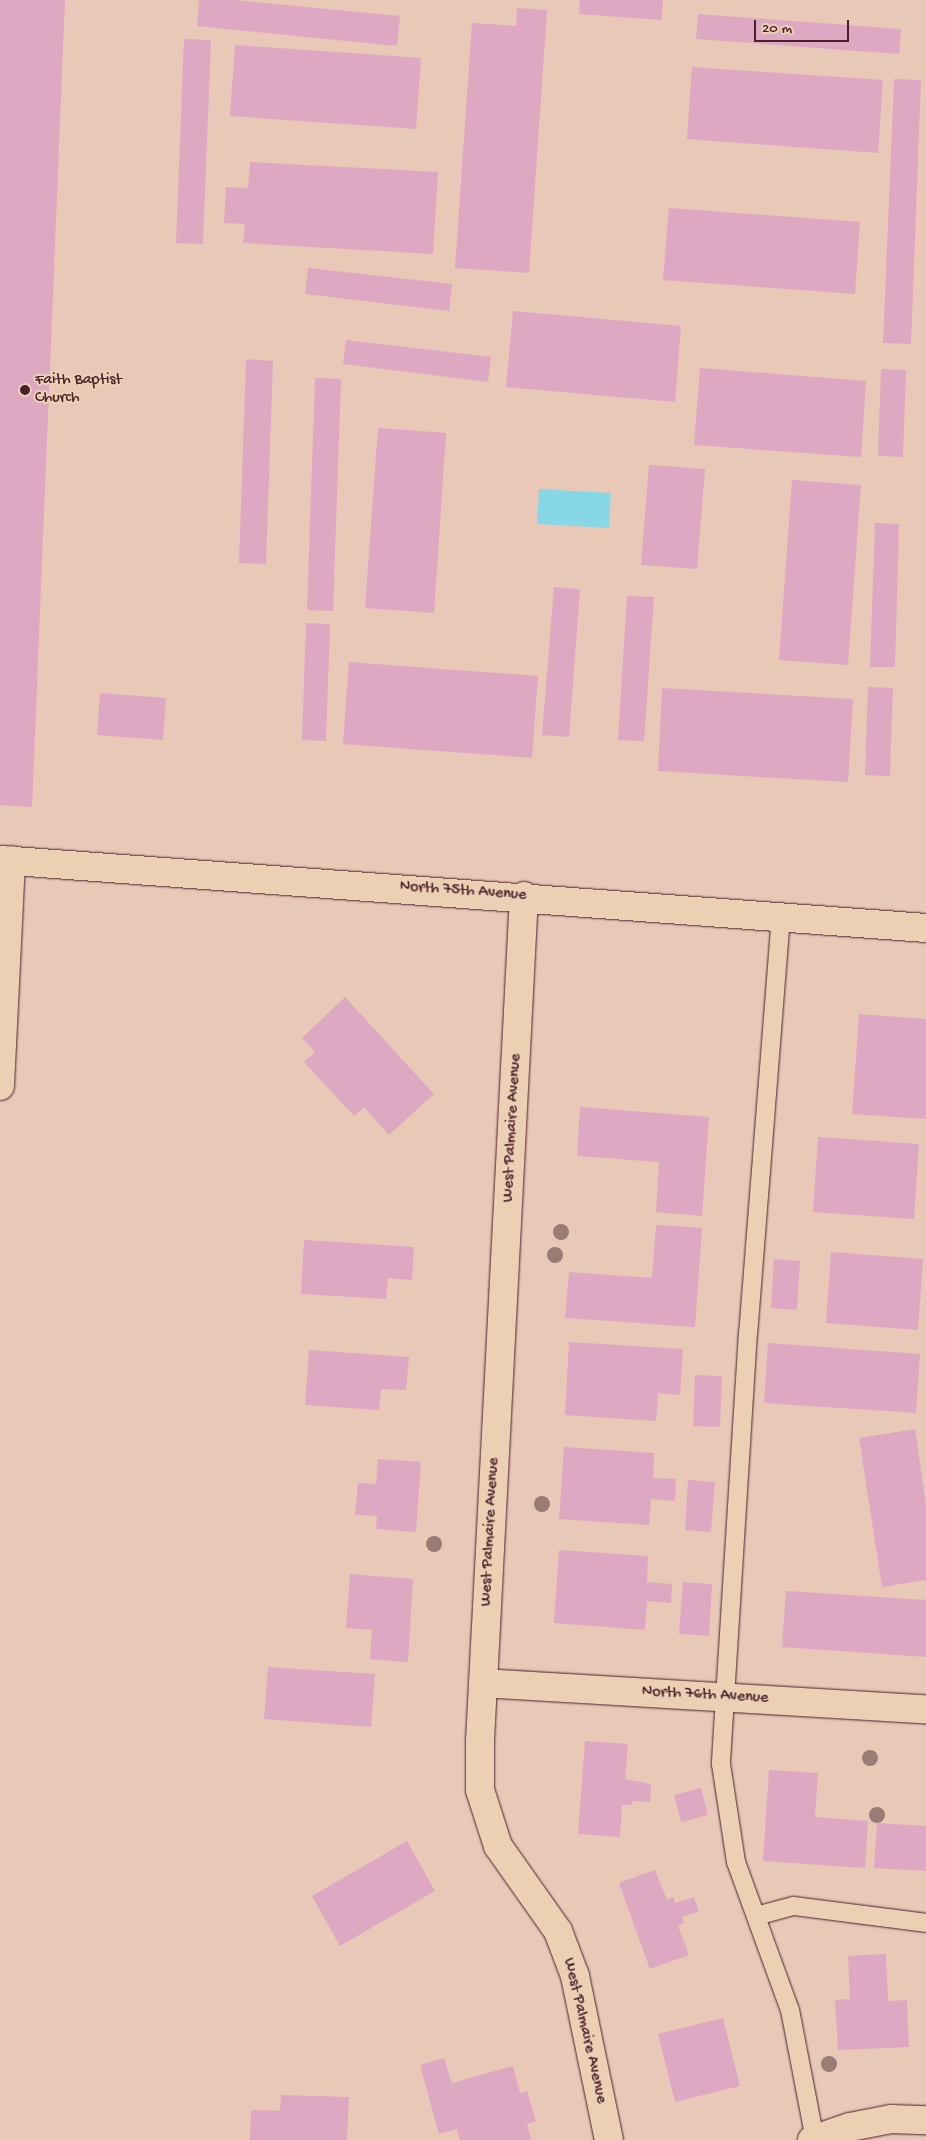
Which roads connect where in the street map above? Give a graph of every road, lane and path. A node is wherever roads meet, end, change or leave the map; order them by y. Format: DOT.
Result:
graph roads {
  1 [pos="6,860"];
  2 [pos="524,896"];
  3 [pos="781,916"];
  4 [pos="926,928"];
  5 [pos="0,1086"];
  6 [pos="483,1682"];
  7 [pos="724,1697"];
  8 [pos="926,1709"];
  9 [pos="756,1916"];
  10 [pos="926,1924"];
  11 [pos="926,2120"];
  12 [pos="609,2140"];
  13 [pos="814,2140"];
  1 -- 2 [label="street, North 75th Avenue"];
  1 -- 5 [label="street"];
  2 -- 3 [label="street, North 75th Avenue"];
  2 -- 6 [label="street, West Palmaire Avenue"];
  3 -- 4 [label="street, North 75th Avenue"];
  3 -- 7 [label="lane"];
  6 -- 7 [label="street, North 76th Avenue"];
  6 -- 12 [label="street, West Palmaire Avenue"];
  7 -- 8 [label="street, North 76th Avenue"];
  7 -- 9 [label="lane"];
  9 -- 10 [label="lane"];
  9 -- 13 [label="lane"];
  11 -- 13 [label="street"];
}
